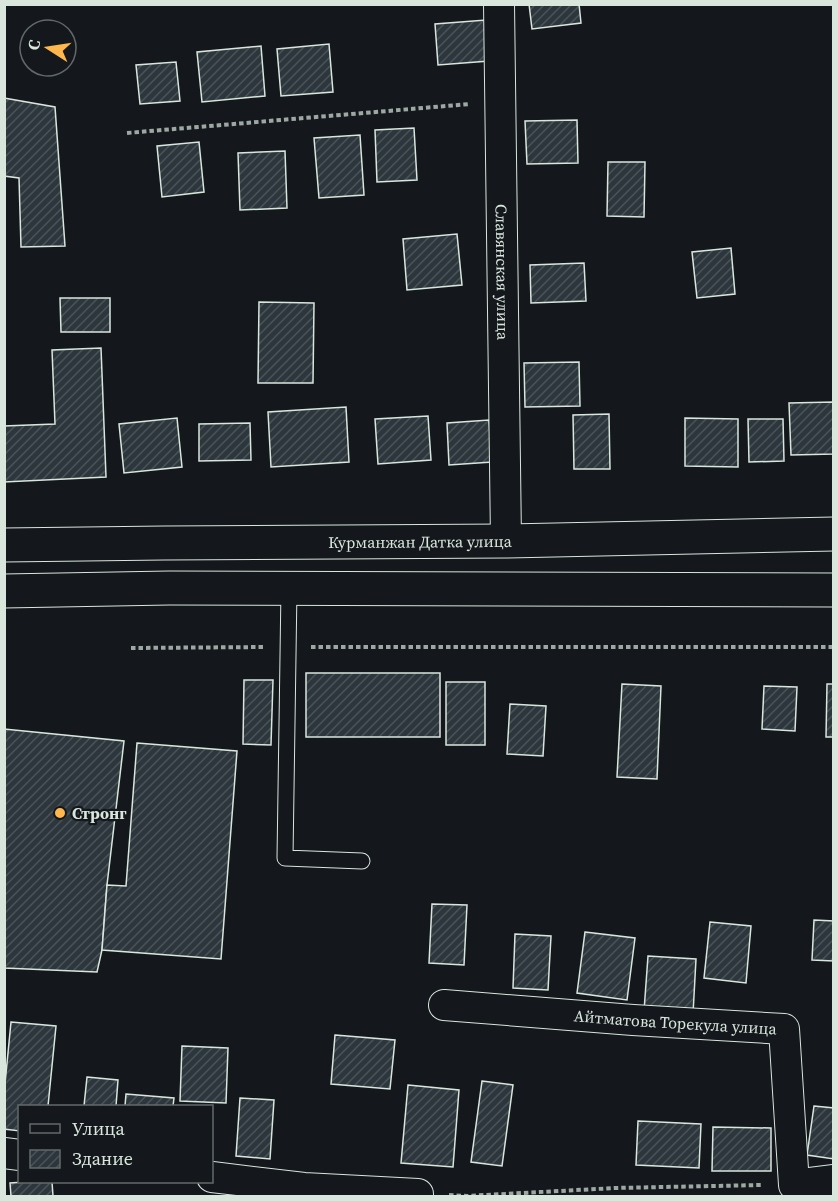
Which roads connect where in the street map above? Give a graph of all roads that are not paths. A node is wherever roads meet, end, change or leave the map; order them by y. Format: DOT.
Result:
graph roads {
  1 [pos="499,4"];
  2 [pos="834,534"];
  3 [pos="506,541"];
  4 [pos="4,545"];
  5 [pos="289,588"];
  6 [pos="834,590"];
  7 [pos="4,591"];
  8 [pos="362,861"];
  9 [pos="444,1005"];
  10 [pos="213,1177"];
  11 [pos="834,1180"];
  12 [pos="418,1194"];
  1 -- 3 [label="street, Славянская улица"];
  2 -- 3 [label="main road, Курманжан Датка улица"];
  3 -- 4 [label="main road, Курманжан Датка улица"];
  5 -- 6 [label="main road"];
  5 -- 7 [label="main road"];
  5 -- 8 [label="lane"];
  9 -- 11 [label="street, Айтматова Торекула улица"];
  10 -- 12 [label="street"];
}
